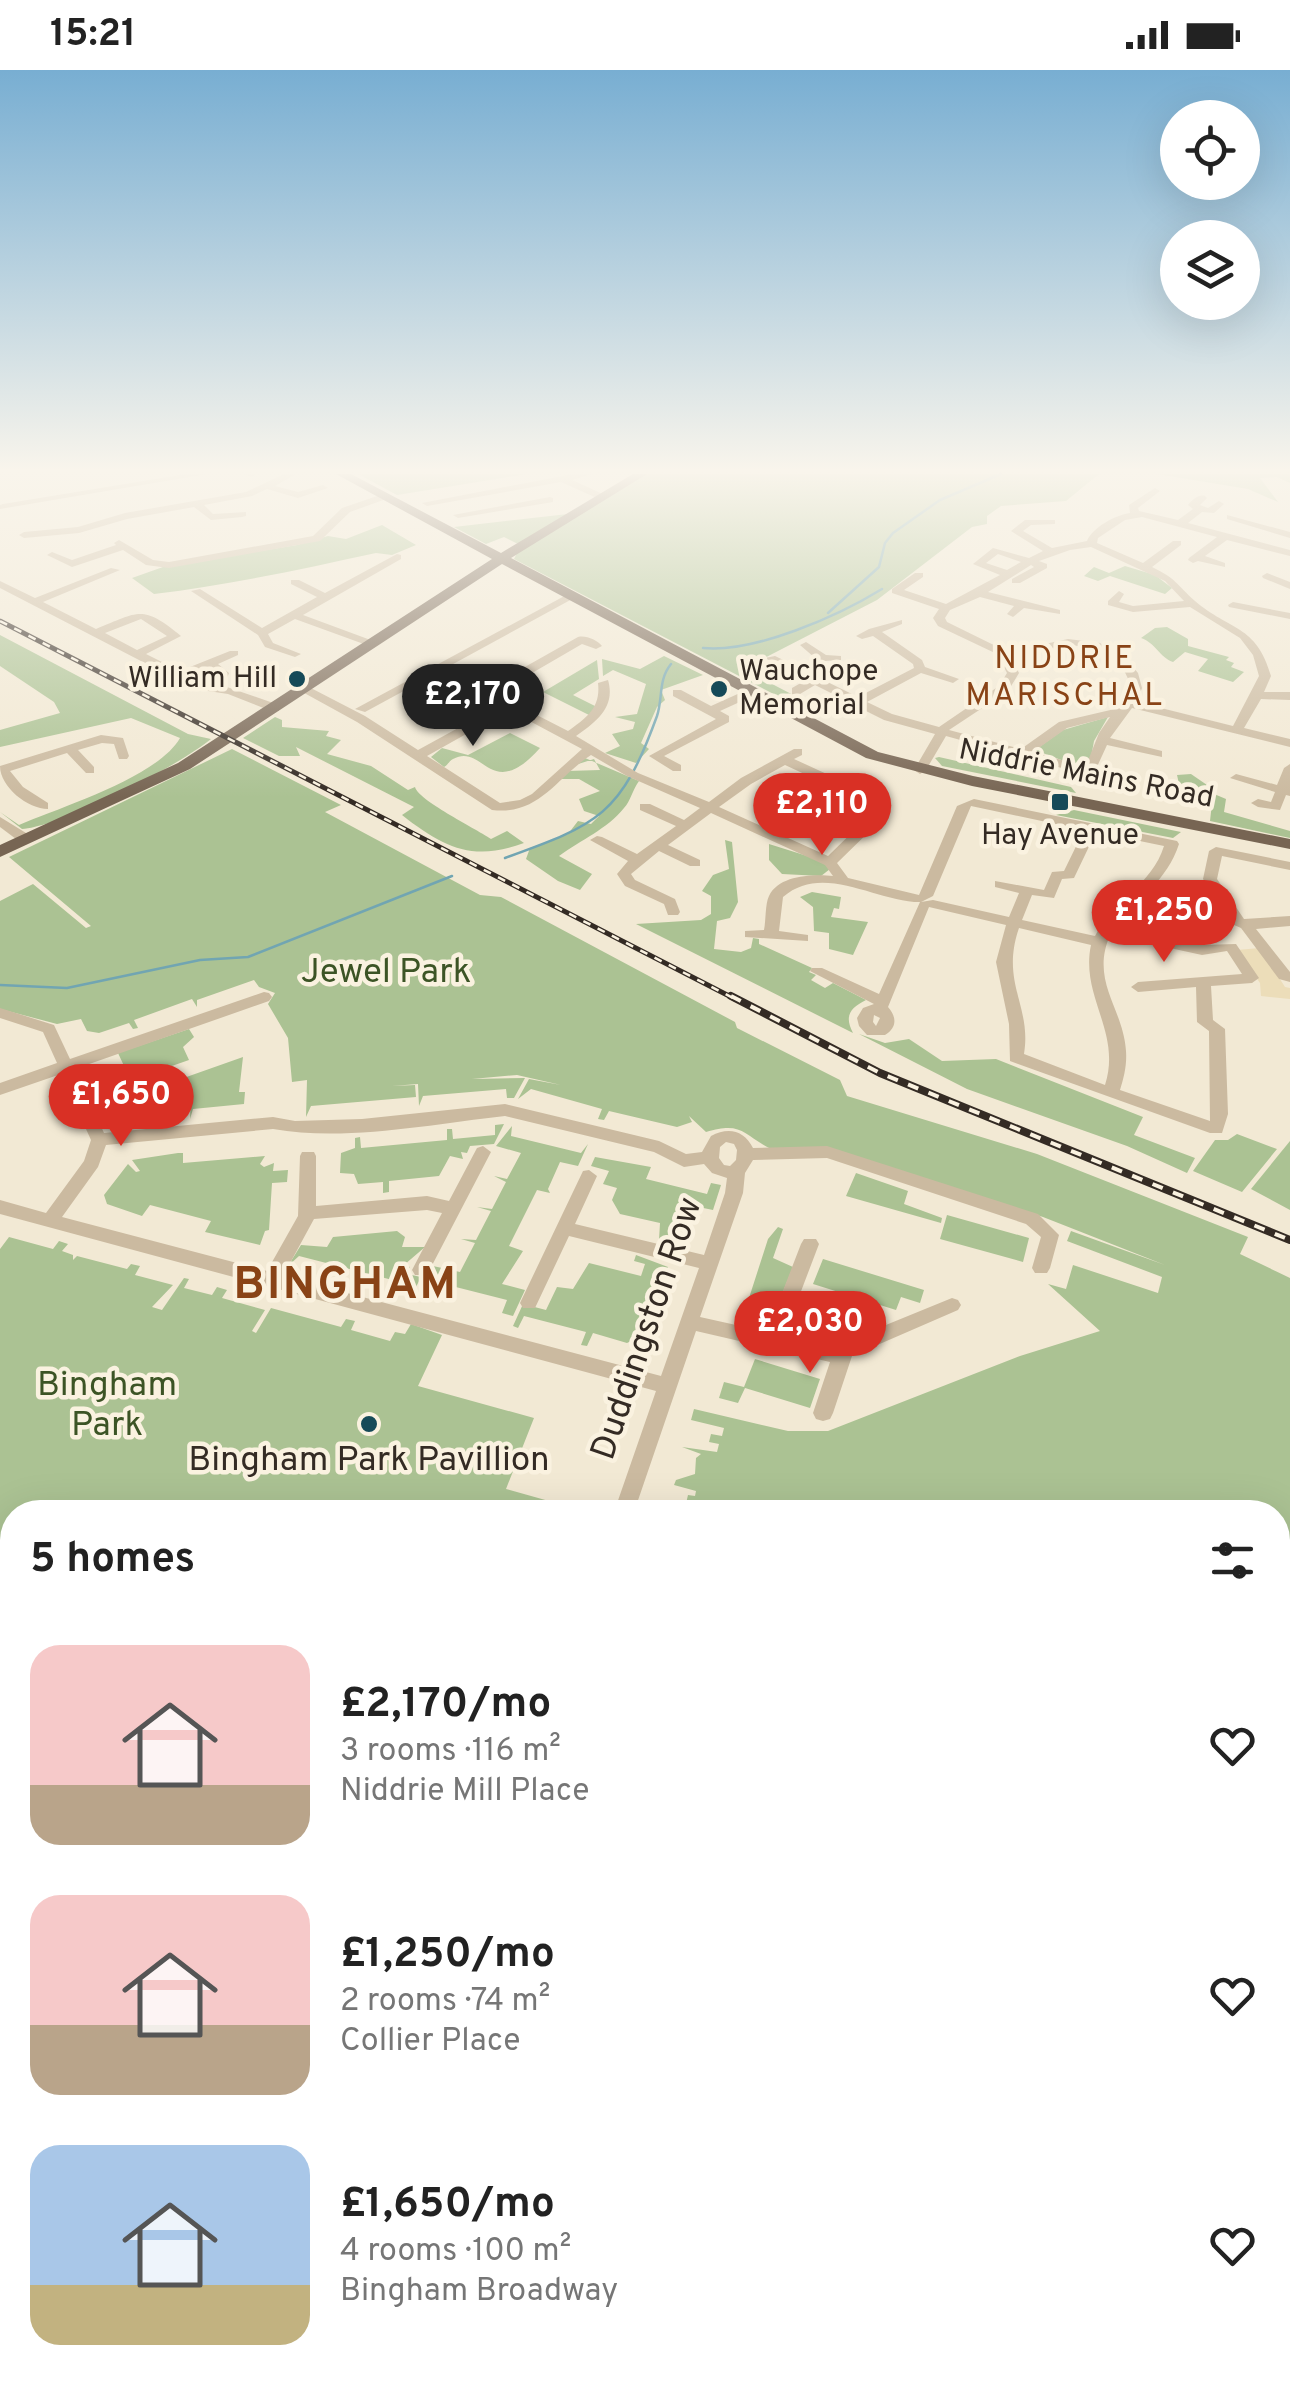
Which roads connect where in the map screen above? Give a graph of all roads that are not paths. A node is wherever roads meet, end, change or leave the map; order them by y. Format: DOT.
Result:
graph roads {
  1 [pos="7,582"];
  2 [pos="84,582"];
  3 [pos="295,582"];
  4 [pos="349,582"];
  5 [pos="465,582"];
  6 [pos="544,582"];
  7 [pos="909,582"];
  8 [pos="999,582"];
  9 [pos="1172,582"];
  10 [pos="196,591"];
  11 [pos="982,594"];
  12 [pos="1119,594"];
  13 [pos="323,596"];
  14 [pos="570,596"];
  15 [pos="36,601"];
  16 [pos="946,608"];
  17 [pos="1197,608"];
  18 [pos="1056,612"];
  19 [pos="296,616"];
  20 [pos="1290,616"];
  21 [pos="898,622"];
  22 [pos="262,633"];
  23 [pos="96,634"];
  24 [pos="372,644"];
  25 [pos="806,645"];
  26 [pos="596,646"];
  27 [pos="234,653"];
  28 [pos="295,654"];
  29 [pos="136,656"];
  30 [pos="1007,656"];
  31 [pos="771,658"];
  32 [pos="823,658"];
  33 [pos="837,658"];
  34 [pos="210,663"];
  35 [pos="435,668"];
  36 [pos="920,669"];
  37 [pos="798,672"];
  38 [pos="178,676"];
  39 [pos="953,679"];
  40 [pos="814,680"];
  41 [pos="604,683"];
  42 [pos="217,689"];
  43 [pos="304,689"];
  44 [pos="796,691"];
  45 [pos="676,692"];
  46 [pos="752,692"];
  47 [pos="487,694"];
  48 [pos="1257,694"];
  49 [pos="1290,696"];
  50 [pos="854,704"];
  51 [pos="509,705"];
  52 [pos="1126,707"];
  53 [pos="274,708"];
  54 [pos="361,709"];
  55 [pos="712,711"];
  56 [pos="1237,730"];
  57 [pos="941,732"];
  58 [pos="568,736"];
  59 [pos="1103,740"];
  60 [pos="1290,742"];
  61 [pos="79,748"];
  62 [pos="590,750"];
  63 [pos="126,751"];
  64 [pos="1025,752"];
  65 [pos="1158,754"];
  66 [pos="417,756"];
  67 [pos="677,768"];
  68 [pos="1290,768"];
  69 [pos="1,770"];
  70 [pos="90,770"];
  71 [pos="920,770"];
  72 [pos="1236,778"];
  73 [pos="1286,791"];
  74 [pos="861,794"];
  75 [pos="969,797"];
  76 [pos="43,801"];
  77 [pos="1258,803"];
  78 [pos="645,806"];
  79 [pos="709,807"];
  80 [pos="876,818"];
  81 [pos="0,821"];
  82 [pos="684,825"];
  83 [pos="1092,827"];
  84 [pos="598,840"];
  85 [pos="12,841"];
  86 [pos="1290,844"];
  87 [pos="658,845"];
  88 [pos="638,860"];
  89 [pos="830,862"];
  90 [pos="695,864"];
  91 [pos="1290,866"];
  92 [pos="843,881"];
  93 [pos="1000,884"];
  94 [pos="1028,890"];
  95 [pos="925,901"];
  96 [pos="671,903"];
  97 [pos="1290,921"];
  98 [pos="1016,922"];
  99 [pos="1246,925"];
  100 [pos="750,934"];
  101 [pos="771,935"];
  102 [pos="1103,936"];
  103 [pos="803,938"];
  104 [pos="817,971"];
  105 [pos="1290,977"];
  106 [pos="1204,982"];
  107 [pos="1138,987"];
  108 [pos="264,997"];
  109 [pos="0,1013"];
  110 [pos="68,1066"];
  111 [pos="0,1089"];
  112 [pos="1111,1093"];
  113 [pos="99,1140"];
  114 [pos="483,1152"];
  115 [pos="308,1156"];
  116 [pos="708,1158"];
  117 [pos="743,1161"];
  118 [pos="589,1176"];
  119 [pos="0,1207"];
  120 [pos="453,1208"];
  121 [pos="307,1213"];
  122 [pos="51,1219"];
  123 [pos="565,1228"];
  124 [pos="810,1244"];
  125 [pos="709,1263"];
  126 [pos="1041,1268"];
  127 [pos="420,1270"];
  128 [pos="272,1278"];
  129 [pos="529,1303"];
  130 [pos="952,1305"];
  131 [pos="689,1322"];
  132 [pos="772,1342"];
  133 [pos="843,1353"];
  134 [pos="667,1386"];
  135 [pos="823,1414"];
  136 [pos="628,1500"];
  1 -- 15 [label="street"];
  2 -- 15 [label="street"];
  3 -- 13 [label="street"];
  4 -- 13 [label="street"];
  5 -- 24 [label="main road"];
  6 -- 14 [label="main road, Niddrie Mains Road"];
  7 -- 16 [label="street"];
  8 -- 11 [label="street"];
  9 -- 17 [label="street"];
  10 -- 22 [label="street"];
  11 -- 16 [label="street"];
  11 -- 18 [label="street"];
  12 -- 17 [label="street"];
  13 -- 19 [label="street"];
  14 -- 35 [label="street"];
  14 -- 46 [label="main road, Niddrie Mains Road"];
  15 -- 23 [label="street"];
  16 -- 30 [label="street"];
  17 -- 20 [label="street"];
  17 -- 48 [label="street"];
  19 -- 22 [label="street"];
  19 -- 24 [label="street"];
  21 -- 36 [label="street"];
  22 -- 28 [label="street"];
  23 -- 29 [label="street"];
  23 -- 29 [label="street"];
  24 -- 43 [label="main road"];
  25 -- 32 [label="street"];
  26 -- 47 [label="street"];
  27 -- 34 [label="street"];
  29 -- 38 [label="street"];
  30 -- 52 [label="street"];
  30 -- 57 [label="street"];
  31 -- 37 [label="street"];
  32 -- 33 [label="street"];
  32 -- 37 [label="street"];
  34 -- 38 [label="street"];
  34 -- 42 [label="street"];
  35 -- 47 [label="street"];
  35 -- 54 [label="street"];
  36 -- 39 [label="street"];
  36 -- 50 [label="street"];
  37 -- 40 [label="street"];
  38 -- 42 [label="street"];
  40 -- 44 [label="street"];
  40 -- 50 [label="street"];
  41 -- 58 [label="street"];
  42 -- 53 [label="street"];
  43 -- 53 [label="main road"];
  43 -- 66 [label="street"];
  45 -- 55 [label="street"];
  46 -- 55 [label="street"];
  46 -- 71 [label="main road, Niddrie Mains Road"];
  47 -- 51 [label="street"];
  48 -- 49 [label="street"];
  48 -- 56 [label="street"];
  50 -- 57 [label="street"];
  51 -- 58 [label="street"];
  51 -- 66 [label="street"];
  52 -- 56 [label="street"];
  52 -- 59 [label="street"];
  52 -- 64 [label="street"];
  53 -- 85 [label="main road"];
  55 -- 67 [label="street"];
  56 -- 60 [label="street"];
  57 -- 64 [label="street"];
  57 -- 71 [label="street"];
  58 -- 62 [label="street"];
  59 -- 64 [label="street"];
  59 -- 65 [label="street"];
  61 -- 63 [label="street"];
  61 -- 69 [label="street"];
  61 -- 70 [label="street"];
  62 -- 66 [label="street"];
  62 -- 79 [label="street"];
  68 -- 73 [label="street"];
  69 -- 76 [label="street"];
  71 -- 75 [label="main road, Niddrie Mains Road"];
  72 -- 73 [label="street"];
  73 -- 77 [label="street"];
  74 -- 79 [label="street"];
  75 -- 83 [label="street"];
  75 -- 86 [label="main road, Niddrie Mains Road"];
  75 -- 95 [label="street"];
  78 -- 82 [label="street"];
  79 -- 82 [label="street"];
  79 -- 89 [label="street"];
  80 -- 89 [label="street"];
  81 -- 85 [label="street"];
  82 -- 87 [label="street"];
  83 -- 94 [label="street"];
  83 -- 102 [label="street"];
  84 -- 88 [label="street"];
  87 -- 88 [label="street"];
  87 -- 90 [label="street"];
  88 -- 96 [label="street"];
  89 -- 92 [label="street"];
  91 -- 99 [label="street, Niddrie Mains Road"];
  92 -- 95 [label="street"];
  92 -- 101 [label="street"];
  93 -- 94 [label="street"];
  94 -- 98 [label="street"];
  95 -- 98 [label="street"];
  95 -- 104 [label="street"];
  97 -- 99 [label="street"];
  98 -- 102 [label="street"];
  98 -- 112 [label="street"];
  99 -- 105 [label="street"];
  100 -- 101 [label="street"];
  101 -- 103 [label="street"];
  102 -- 106 [label="street"];
  102 -- 112 [label="street"];
  106 -- 107 [label="street"];
  106 -- 112 [label="street"];
  108 -- 110 [label="street"];
  109 -- 110 [label="street"];
  110 -- 111 [label="street"];
  110 -- 113 [label="street"];
  113 -- 116 [label="street"];
  113 -- 122 [label="street"];
  114 -- 120 [label="street"];
  115 -- 121 [label="street"];
  116 -- 117 [label="street"];
  116 -- 117 [label="street"];
  117 -- 125 [label="street, Duddingston Row"];
  117 -- 126 [label="street"];
  118 -- 123 [label="street"];
  119 -- 122 [label="street"];
  120 -- 121 [label="street"];
  120 -- 127 [label="street"];
  121 -- 128 [label="street"];
  122 -- 128 [label="street"];
  123 -- 125 [label="street"];
  123 -- 129 [label="street"];
  124 -- 132 [label="street"];
  125 -- 131 [label="street, Duddingston Row"];
  128 -- 134 [label="street"];
  130 -- 133 [label="street"];
  131 -- 132 [label="street"];
  131 -- 134 [label="street, Duddingston Row"];
  132 -- 133 [label="street"];
  133 -- 135 [label="street"];
  134 -- 136 [label="street, Duddingston Row"];
}
